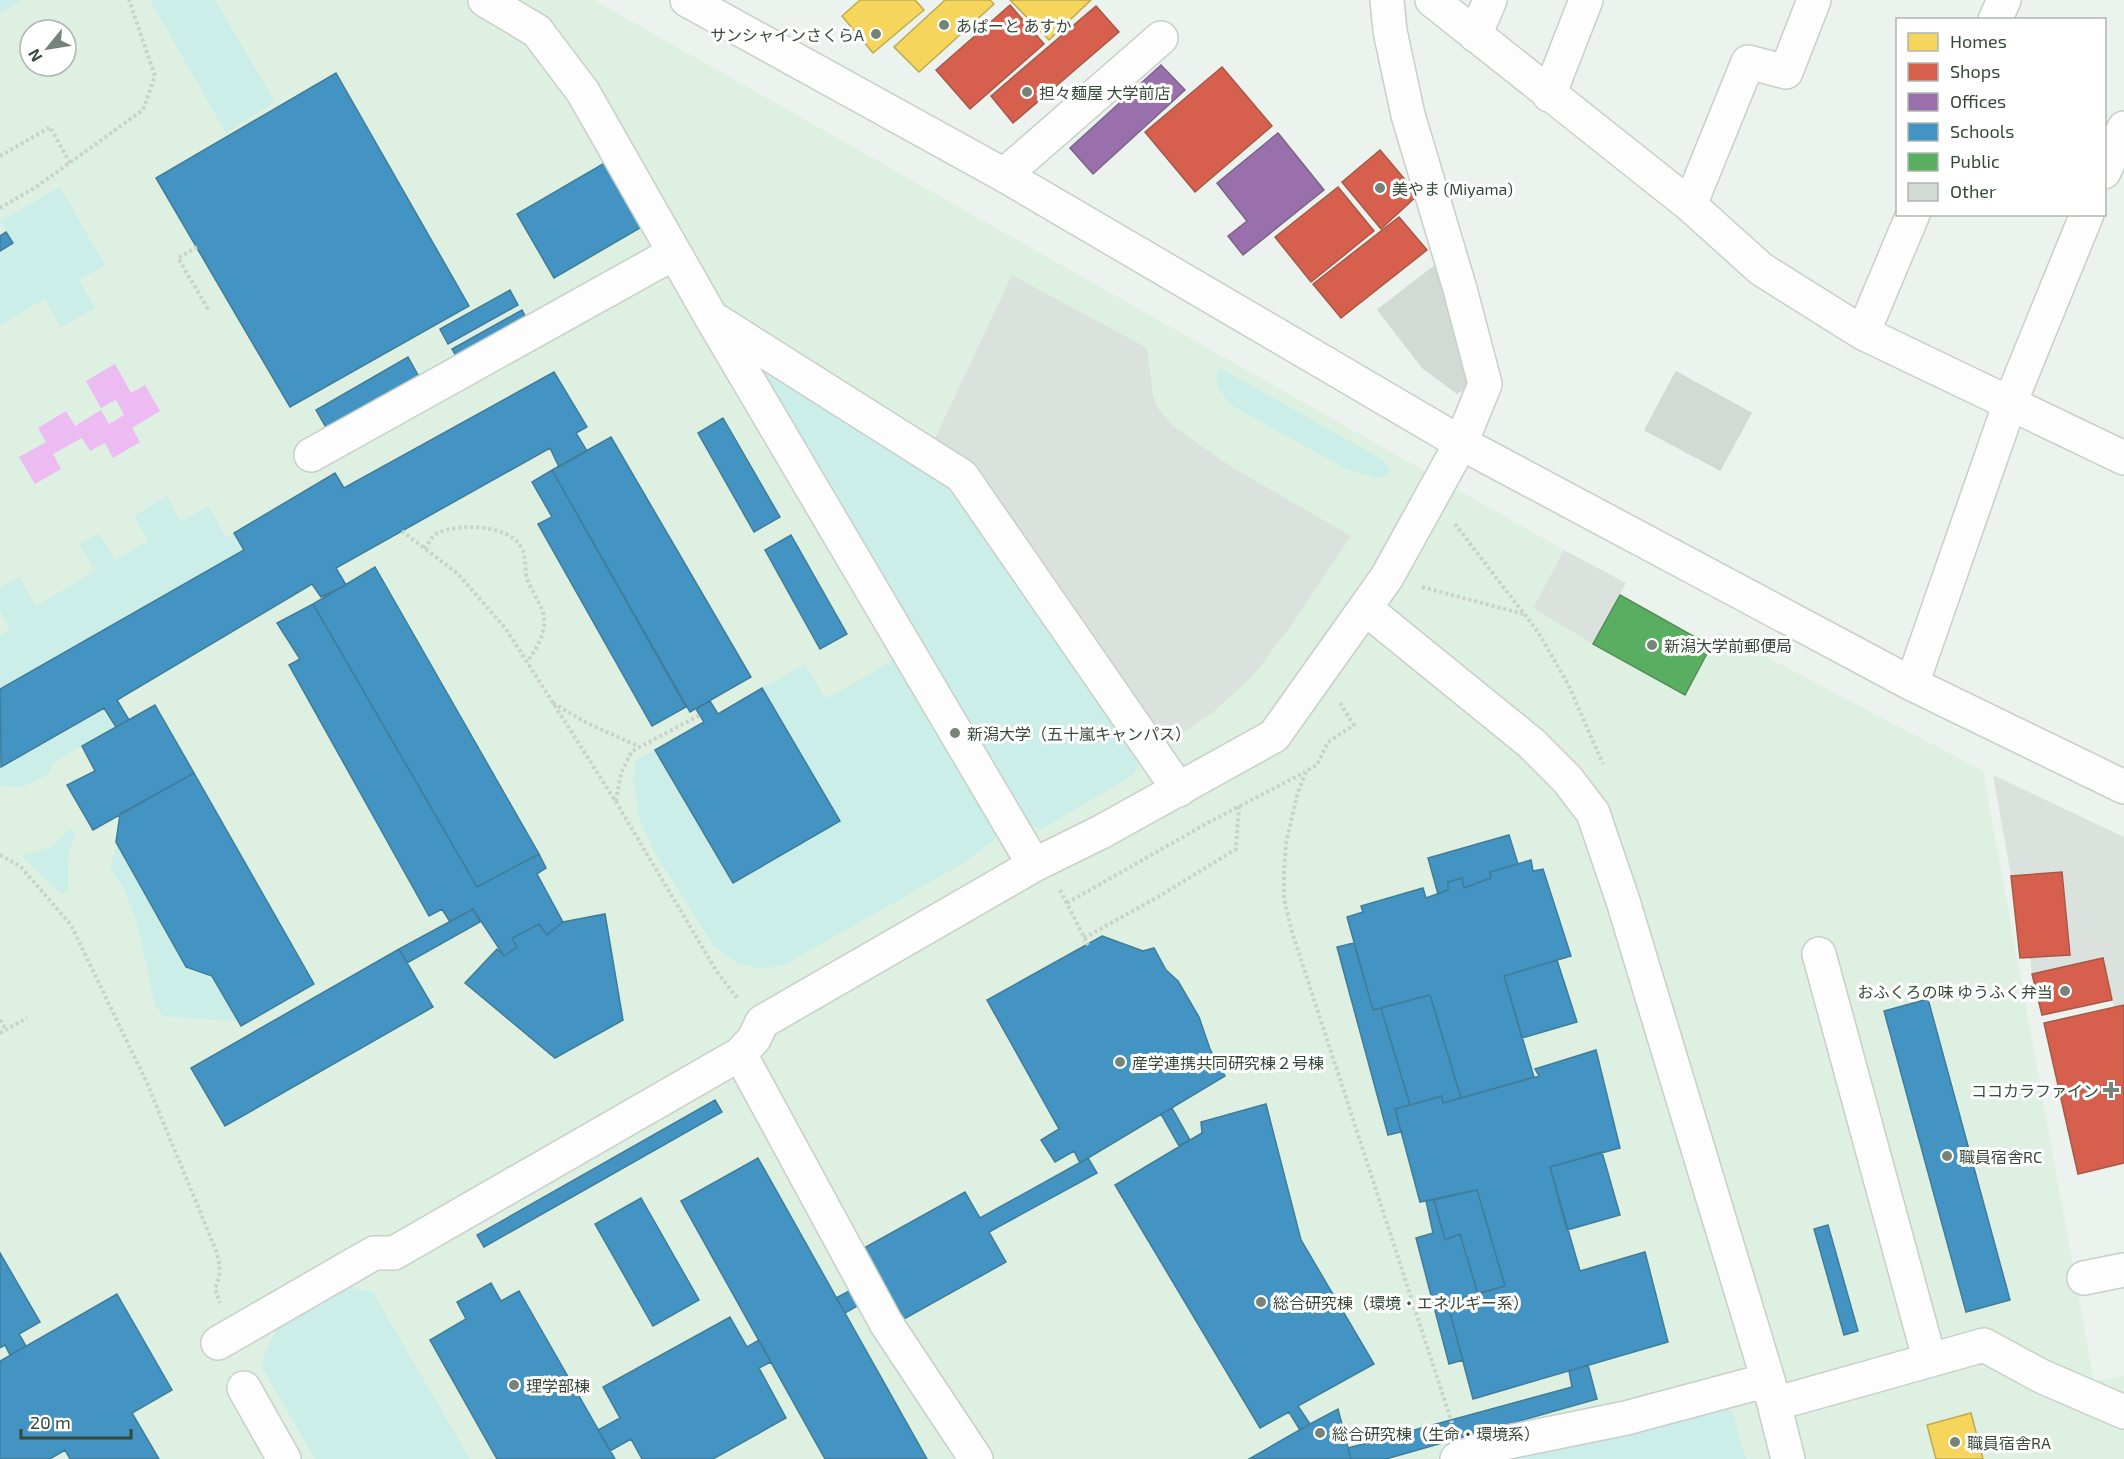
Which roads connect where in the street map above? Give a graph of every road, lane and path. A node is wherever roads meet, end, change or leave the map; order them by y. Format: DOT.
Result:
graph roads {
  1 [pos="129,0"];
  2 [pos="485,0"];
  3 [pos="687,0"];
  4 [pos="1387,0"];
  5 [pos="1432,0"];
  6 [pos="1490,0"];
  7 [pos="1586,0"];
  8 [pos="1814,0"];
  9 [pos="2004,0"];
  10 [pos="730,11"];
  11 [pos="1996,18"];
  12 [pos="1475,35"];
  13 [pos="1161,38"];
  14 [pos="1549,95"];
  15 [pos="2124,128"];
  16 [pos="0,156"];
  17 [pos="70,163"];
  18 [pos="2106,169"];
  19 [pos="1004,175"];
  20 [pos="2106,175"];
  21 [pos="2124,185"];
  22 [pos="1690,205"];
  23 [pos="0,208"];
  24 [pos="1912,216"];
  25 [pos="2086,216"];
  26 [pos="197,247"];
  27 [pos="674,253"];
  28 [pos="208,309"];
  29 [pos="711,317"];
  30 [pos="1863,333"];
  31 [pos="2010,403"];
  32 [pos="1461,443"];
  33 [pos="311,455"];
  34 [pos="2124,458"];
  35 [pos="402,531"];
  36 [pos="426,549"];
  37 [pos="1387,577"];
  38 [pos="1366,609"];
  39 [pos="1527,615"];
  40 [pos="526,662"];
  41 [pos="1912,684"];
  42 [pos="1338,700"];
  43 [pos="552,703"];
  44 [pos="700,715"];
  45 [pos="638,746"];
  46 [pos="1306,771"];
  47 [pos="2124,787"];
  48 [pos="1179,790"];
  49 [pos="616,802"];
  50 [pos="1239,806"];
  51 [pos="0,855"];
  52 [pos="1039,862"];
  53 [pos="1067,903"];
  54 [pos="1084,938"];
  55 [pos="1088,945"];
  56 [pos="1819,954"];
  57 [pos="27,1018"];
  58 [pos="0,1020"];
  59 [pos="762,1022"];
  60 [pos="6,1030"];
  61 [pos="0,1033"];
  62 [pos="740,1054"];
  63 [pos="2124,1270"];
  64 [pos="2084,1278"];
  65 [pos="222,1306"];
  66 [pos="218,1343"];
  67 [pos="1929,1358"];
  68 [pos="244,1388"];
  69 [pos="1771,1392"];
  70 [pos="2124,1412"];
  71 [pos="1460,1458"];
  72 [pos="284,1459"];
  73 [pos="976,1459"];
  74 [pos="1788,1459"];
  1 -- 17 [label="path"];
  2 -- 27 [label="street"];
  3 -- 10 [label="street"];
  4 -- 32 [label="street"];
  5 -- 12 [label="street"];
  6 -- 12 [label="street"];
  7 -- 14 [label="street"];
  8 -- 22 [label="street"];
  9 -- 11 [label="street"];
  10 -- 19 [label="street"];
  12 -- 14 [label="street"];
  13 -- 19 [label="street"];
  14 -- 22 [label="street"];
  15 -- 18 [label="street"];
  16 -- 17 [label="path"];
  17 -- 23 [label="path"];
  19 -- 32 [label="street"];
  20 -- 21 [label="street"];
  22 -- 30 [label="street"];
  24 -- 30 [label="street"];
  25 -- 31 [label="street"];
  26 -- 28 [label="path"];
  27 -- 29 [label="street"];
  27 -- 33 [label="street"];
  29 -- 48 [label="street"];
  29 -- 52 [label="street"];
  30 -- 31 [label="street"];
  31 -- 34 [label="street"];
  31 -- 41 [label="street"];
  32 -- 37 [label="street"];
  32 -- 41 [label="street"];
  35 -- 36 [label="path"];
  36 -- 40 [label="path"];
  36 -- 40 [label="path"];
  37 -- 38 [label="street"];
  37 -- 39 [label="path"];
  38 -- 48 [label="street"];
  38 -- 69 [label="street"];
  40 -- 43 [label="path"];
  41 -- 47 [label="street"];
  42 -- 46 [label="path"];
  43 -- 45 [label="path"];
  43 -- 49 [label="path"];
  44 -- 45 [label="path"];
  45 -- 49 [label="path"];
  46 -- 50 [label="path"];
  46 -- 71 [label="path"];
  48 -- 52 [label="street"];
  49 -- 59 [label="path"];
  50 -- 53 [label="path"];
  50 -- 54 [label="path"];
  51 -- 65 [label="path"];
  52 -- 53 [label="path"];
  52 -- 59 [label="street"];
  53 -- 54 [label="path"];
  54 -- 55 [label="path"];
  56 -- 67 [label="street"];
  57 -- 60 [label="path"];
  58 -- 60 [label="path"];
  59 -- 62 [label="street"];
  60 -- 61 [label="path"];
  62 -- 66 [label="street"];
  62 -- 73 [label="street"];
  63 -- 64 [label="street"];
  67 -- 69 [label="street"];
  67 -- 70 [label="street"];
  68 -- 72 [label="street"];
  69 -- 71 [label="street"];
  69 -- 74 [label="street"];
}
